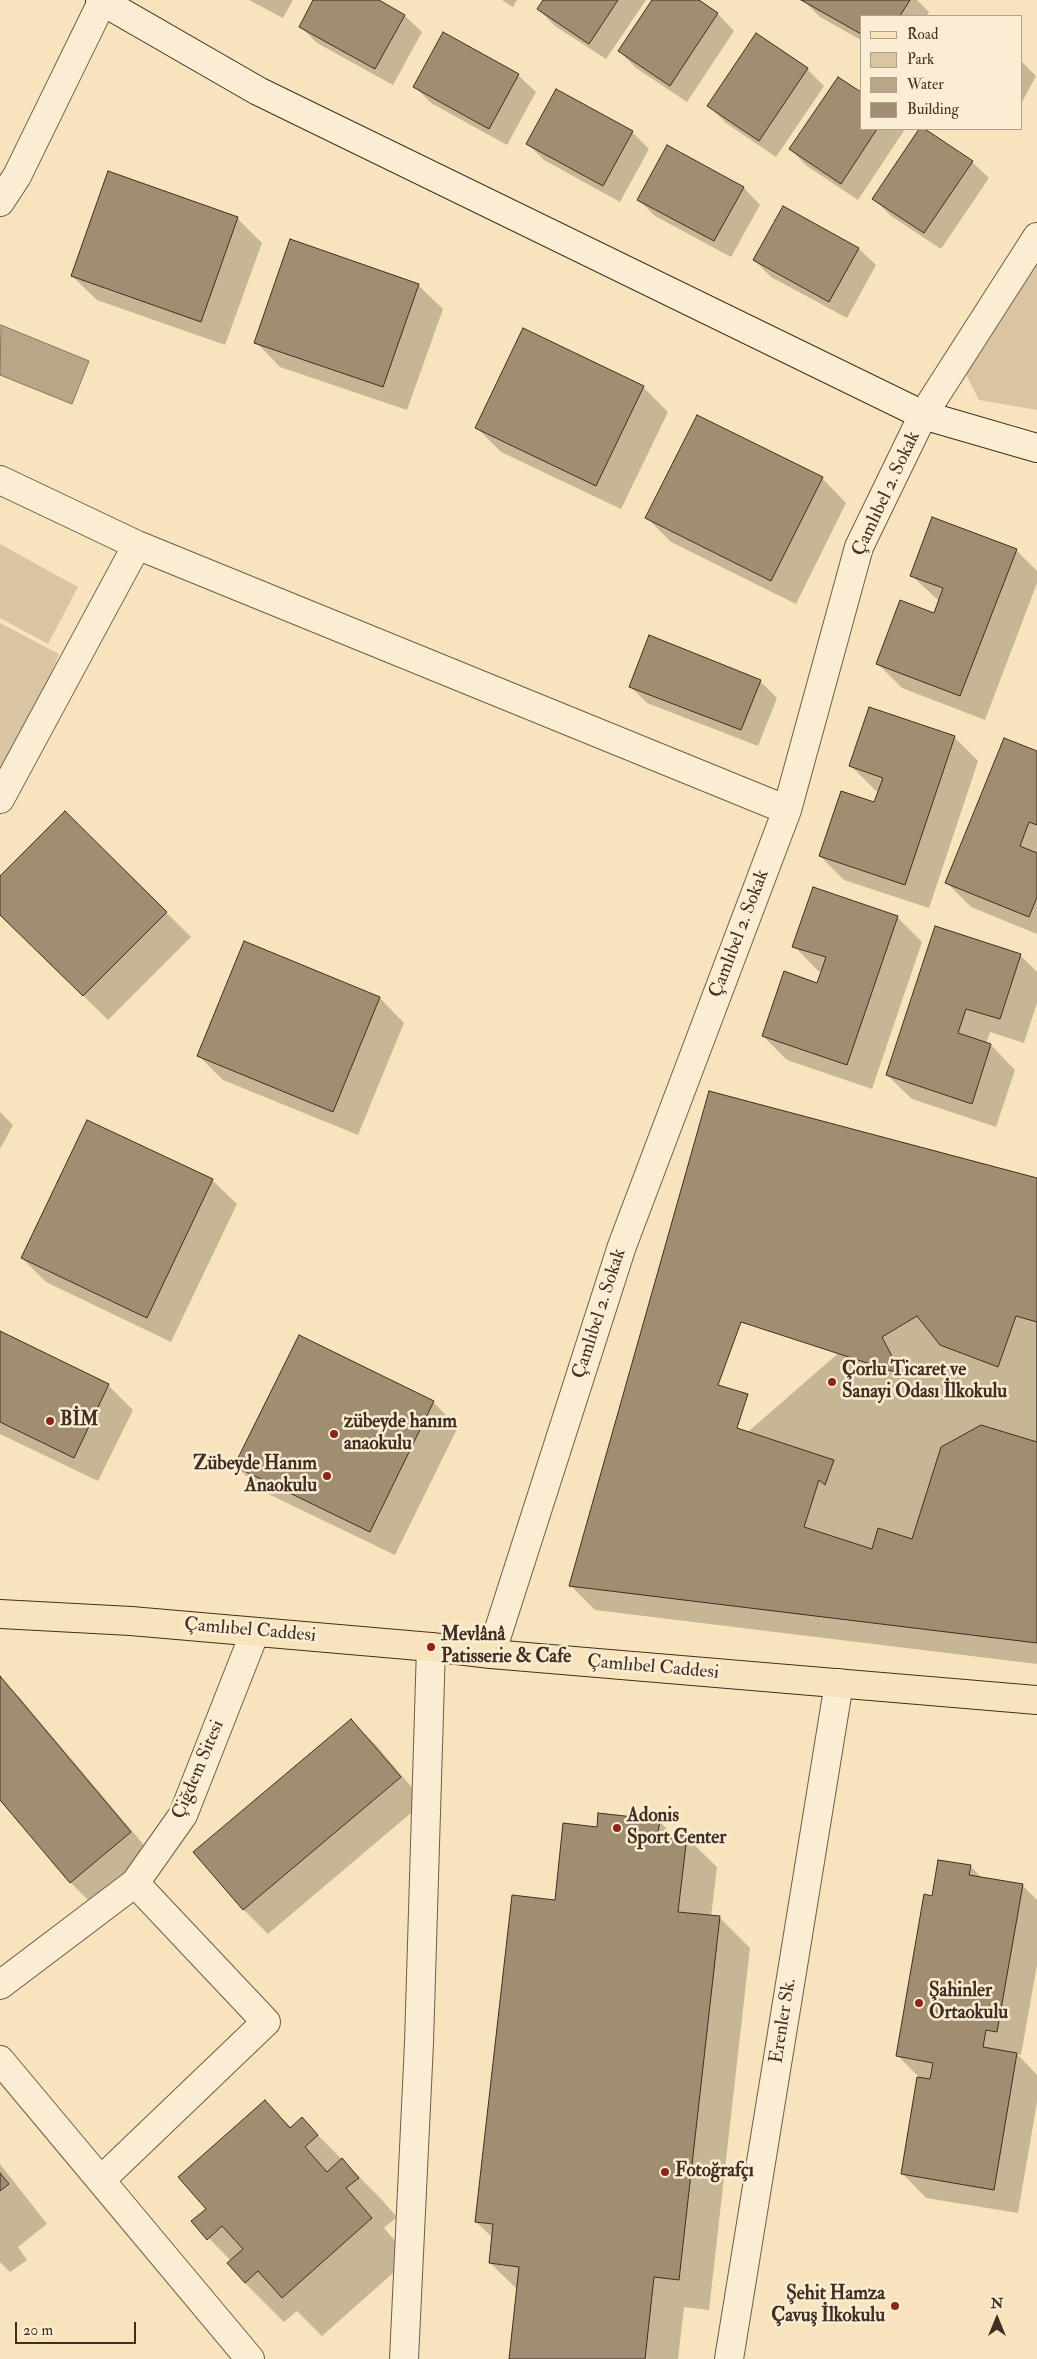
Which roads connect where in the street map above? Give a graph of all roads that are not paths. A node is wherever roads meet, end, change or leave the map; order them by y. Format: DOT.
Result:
graph roads {
  1 [pos="101,1"];
  2 [pos="0,202"];
  3 [pos="1037,238"];
  4 [pos="923,415"];
  5 [pos="1037,448"];
  6 [pos="0,480"];
  7 [pos="137,545"];
  8 [pos="0,798"];
  9 [pos="787,810"];
  10 [pos="0,1614"];
  11 [pos="255,1632"];
  12 [pos="431,1647"];
  13 [pos="491,1654"];
  14 [pos="838,1683"];
  15 [pos="1037,1700"];
  16 [pos="135,1883"];
  17 [pos="0,1985"];
  18 [pos="0,2060"];
  19 [pos="100,2180"];
  20 [pos="250,2359"];
  21 [pos="404,2359"];
  22 [pos="729,2359"];
  1 -- 2 [label="street"];
  1 -- 4 [label="street"];
  3 -- 4 [label="street, Çamlıbel 2. Sokak"];
  4 -- 5 [label="street"];
  4 -- 9 [label="street, Çamlıbel 2. Sokak"];
  6 -- 7 [label="street"];
  7 -- 8 [label="street"];
  7 -- 9 [label="street"];
  9 -- 13 [label="street, Çamlıbel 2. Sokak"];
  10 -- 11 [label="main road, Çamlıbel Caddesi"];
  11 -- 12 [label="main road, Çamlıbel Caddesi"];
  11 -- 16 [label="street, Çiğdem Sitesi"];
  12 -- 13 [label="main road, Çamlıbel Caddesi"];
  12 -- 21 [label="street"];
  13 -- 14 [label="main road, Çamlıbel Caddesi"];
  14 -- 15 [label="main road, Çamlıbel Caddesi"];
  14 -- 22 [label="street, Erenler Sk."];
  16 -- 17 [label="street, Çiğdem Sitesi"];
  16 -- 19 [label="street"];
  18 -- 19 [label="street"];
  19 -- 20 [label="street"];
}
